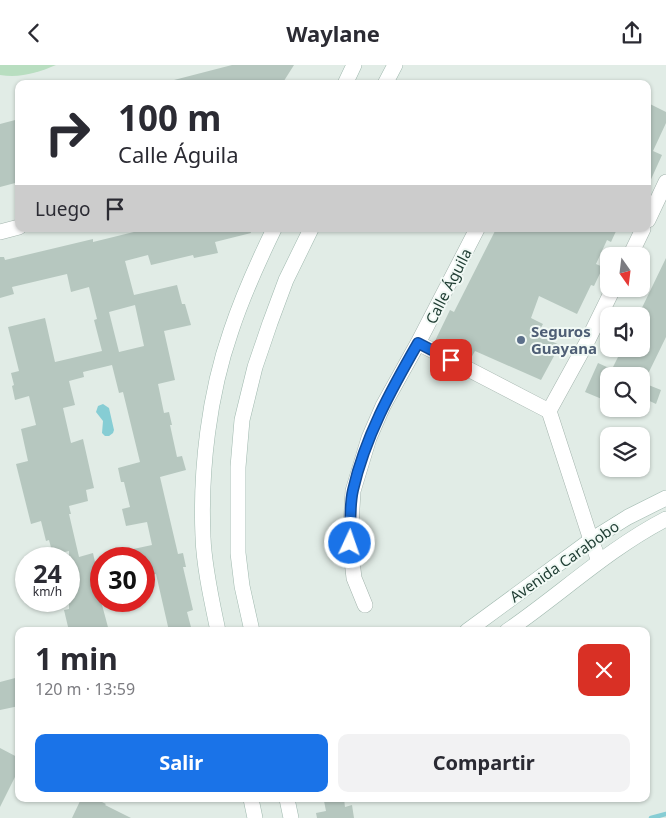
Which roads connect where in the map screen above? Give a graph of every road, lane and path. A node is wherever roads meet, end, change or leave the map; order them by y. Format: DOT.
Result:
graph roads {
  1 [pos="354,65"];
  2 [pos="395,65"];
  3 [pos="347,80"];
  4 [pos="387,80"];
  5 [pos="666,183"];
  6 [pos="651,214"];
  7 [pos="15,228"];
  8 [pos="0,231"];
  9 [pos="273,232"];
  10 [pos="310,232"];
  11 [pos="475,232"];
  12 [pos="642,232"];
  13 [pos="634,247"];
  14 [pos="610,297"];
  15 [pos="418,343"];
  16 [pos="549,411"];
  17 [pos="666,498"];
  18 [pos="666,519"];
  19 [pos="591,540"];
  20 [pos="599,561"];
  21 [pos="365,605"];
  22 [pos="217,627"];
  23 [pos="251,627"];
  24 [pos="472,627"];
  25 [pos="512,627"];
  26 [pos="252,802"];
  27 [pos="288,802"];
  28 [pos="255,818"];
  29 [pos="291,818"];
  1 -- 3 [label="main road"];
  2 -- 4 [label="main road"];
  5 -- 6 [label="main road"];
  7 -- 8 [label="main road"];
  9 -- 22 [label="main road"];
  10 -- 23 [label="main road"];
  11 -- 15 [label="main road, Calle Águila"];
  12 -- 13 [label="main road"];
  14 -- 16 [label="main road"];
  15 -- 16 [label="main road"];
  15 -- 21 [label="main road, Calle Águila"];
  16 -- 19 [label="main road"];
  17 -- 19 [label="main road, Avenida Carabobo"];
  18 -- 20 [label="main road, Avenida Carabobo"];
  19 -- 20 [label="main road"];
  19 -- 24 [label="main road, Avenida Carabobo"];
  20 -- 25 [label="main road, Avenida Carabobo"];
  26 -- 28 [label="main road"];
  27 -- 29 [label="main road"];
}
